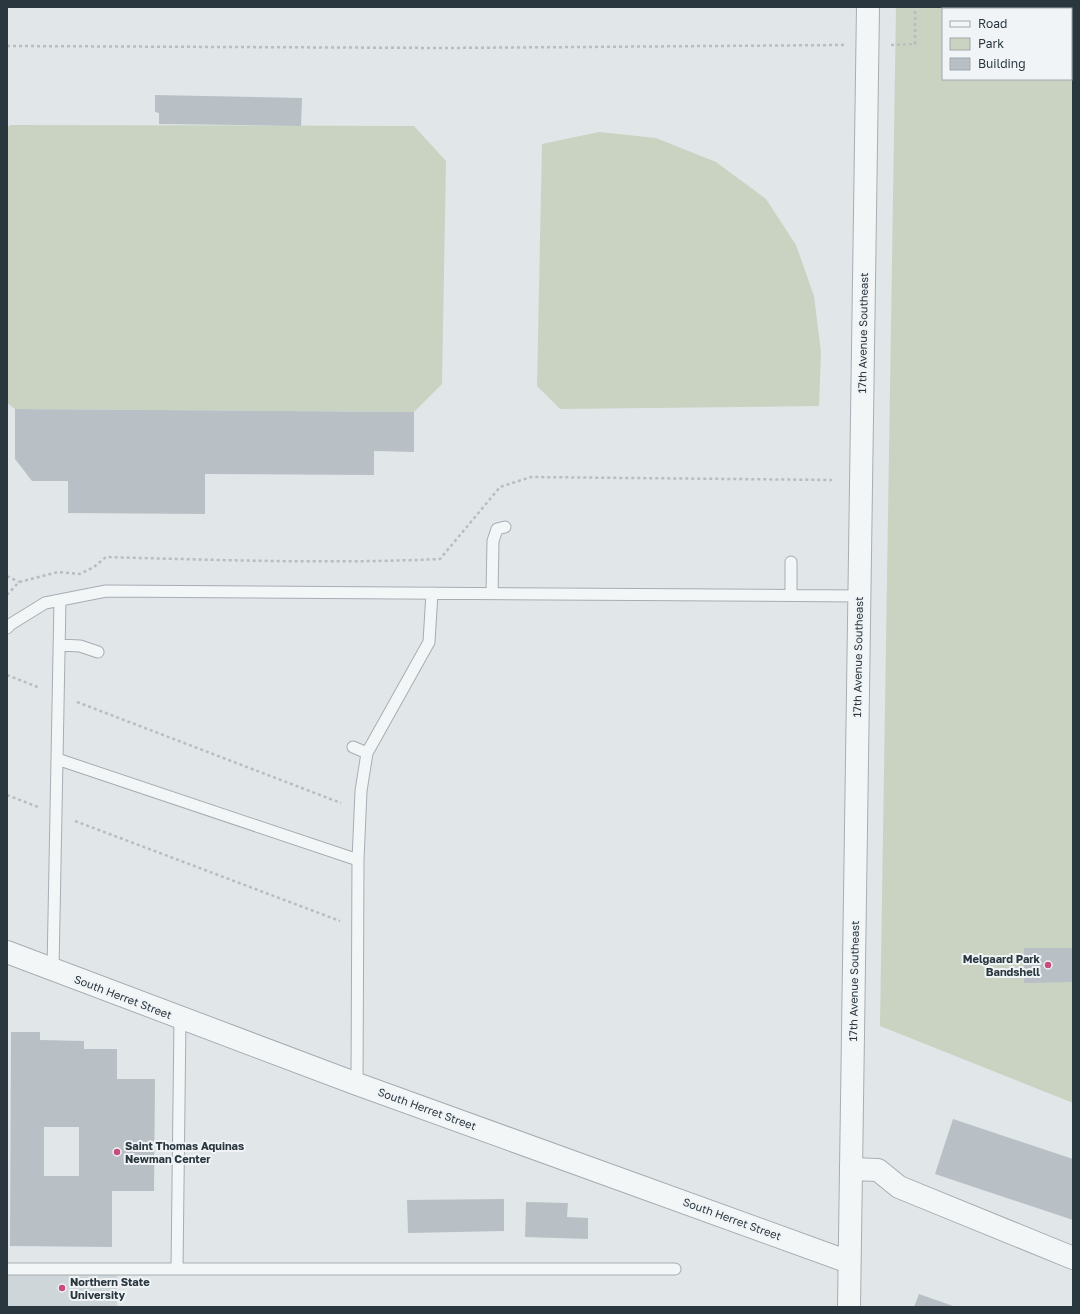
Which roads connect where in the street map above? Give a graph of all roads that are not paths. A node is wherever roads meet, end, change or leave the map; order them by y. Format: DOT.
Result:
graph roads {
  1 [pos="868,7"];
  2 [pos="505,527"];
  3 [pos="791,562"];
  4 [pos="432,593"];
  5 [pos="492,593"];
  6 [pos="791,595"];
  7 [pos="859,596"];
  8 [pos="60,600"];
  9 [pos="7,628"];
  10 [pos="59,645"];
  11 [pos="98,652"];
  12 [pos="352,747"];
  13 [pos="367,753"];
  14 [pos="57,759"];
  15 [pos="358,860"];
  16 [pos="7,952"];
  17 [pos="53,970"];
  18 [pos="180,1018"];
  19 [pos="357,1084"];
  20 [pos="851,1169"];
  21 [pos="1073,1258"];
  22 [pos="849,1262"];
  23 [pos="7,1269"];
  24 [pos="177,1269"];
  25 [pos="675,1269"];
  26 [pos="849,1307"];
  1 -- 7 [label="street, 17th Avenue Southeast"];
  2 -- 5 [label="lane"];
  3 -- 6 [label="lane"];
  4 -- 5 [label="lane"];
  4 -- 8 [label="lane"];
  4 -- 13 [label="lane"];
  5 -- 6 [label="lane"];
  6 -- 7 [label="lane"];
  7 -- 20 [label="street, 17th Avenue Southeast"];
  8 -- 9 [label="lane"];
  8 -- 10 [label="lane"];
  10 -- 11 [label="lane"];
  10 -- 14 [label="lane"];
  12 -- 13 [label="lane"];
  13 -- 15 [label="lane"];
  14 -- 15 [label="lane"];
  14 -- 17 [label="lane"];
  15 -- 19 [label="lane"];
  16 -- 17 [label="street, South Herret Street"];
  17 -- 18 [label="street, South Herret Street"];
  18 -- 19 [label="street, South Herret Street"];
  18 -- 24 [label="lane"];
  19 -- 22 [label="street, South Herret Street"];
  20 -- 21 [label="street"];
  20 -- 22 [label="street, 17th Avenue Southeast"];
  22 -- 26 [label="street, 17th Avenue Southeast"];
  23 -- 24 [label="lane"];
  24 -- 25 [label="lane"];
}
